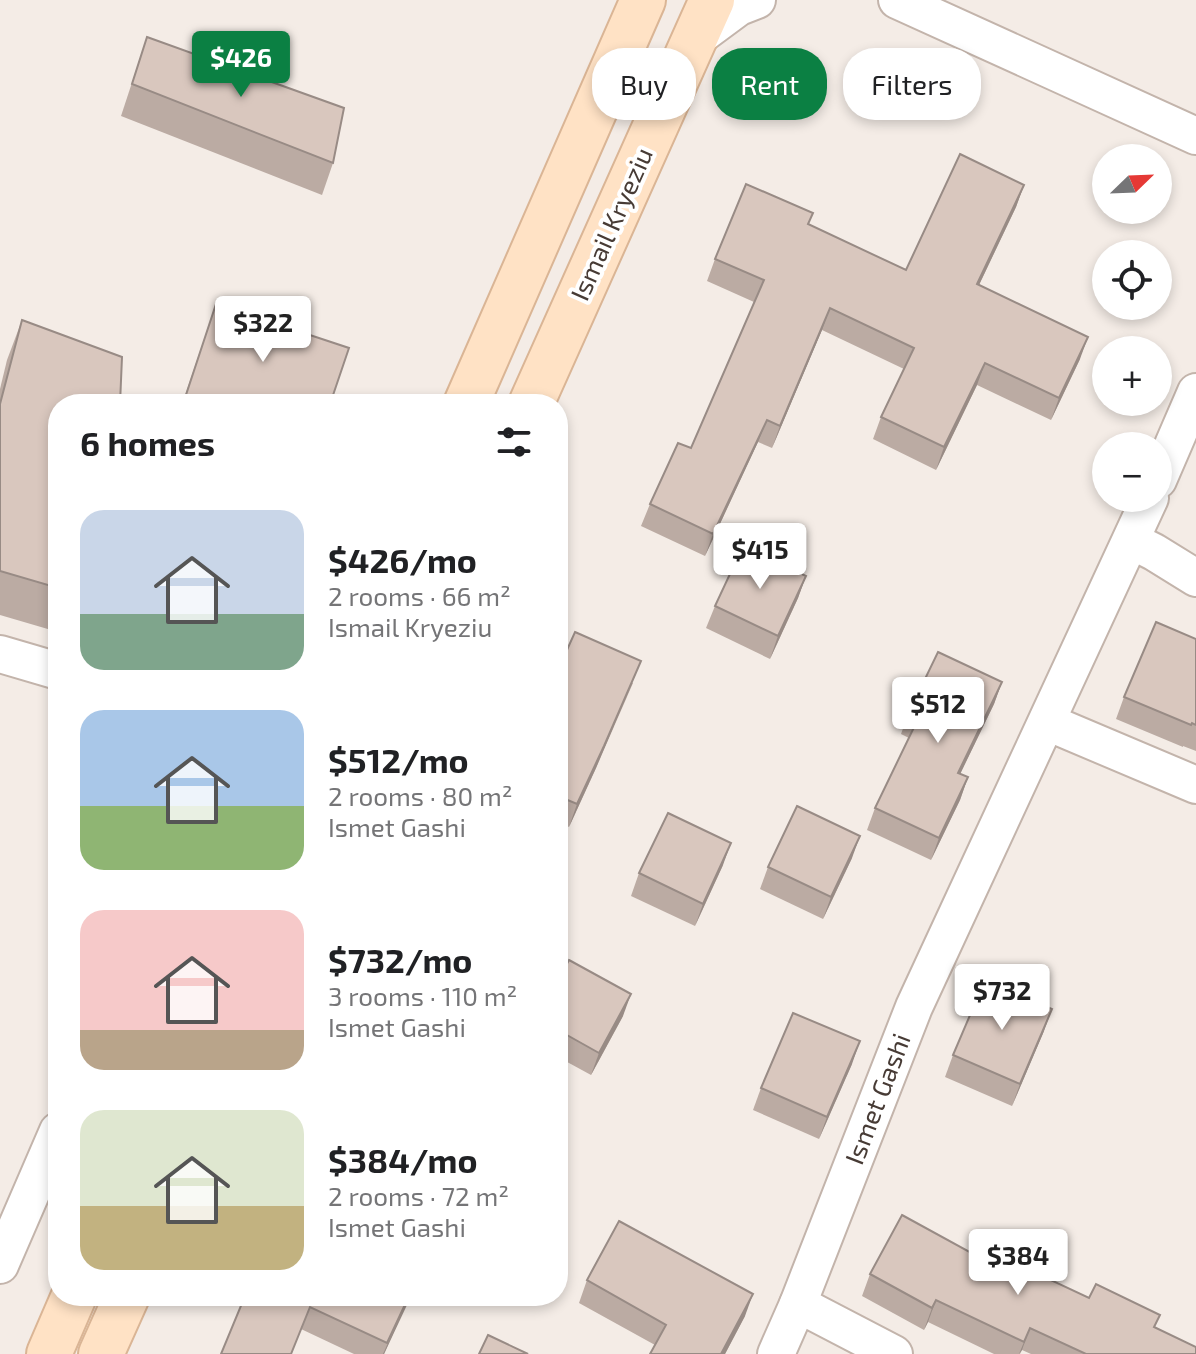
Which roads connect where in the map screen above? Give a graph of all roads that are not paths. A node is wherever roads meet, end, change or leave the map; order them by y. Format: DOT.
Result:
graph roads {
  1 [pos="643,0"];
  2 [pos="712,0"];
  3 [pos="757,0"];
  4 [pos="897,0"];
  5 [pos="693,41"];
  6 [pos="1196,136"];
  7 [pos="1196,392"];
  8 [pos="470,394"];
  9 [pos="535,394"];
  10 [pos="1172,448"];
  11 [pos="1144,512"];
  12 [pos="1132,541"];
  13 [pos="1196,578"];
  14 [pos="0,654"];
  15 [pos="48,668"];
  16 [pos="1047,722"];
  17 [pos="1196,785"];
  18 [pos="48,1152"];
  19 [pos="4,1246"];
  20 [pos="798,1304"];
  21 [pos="70,1306"];
  22 [pos="123,1306"];
  23 [pos="49,1354"];
  24 [pos="101,1354"];
  25 [pos="776,1354"];
  26 [pos="894,1354"];
  1 -- 8 [label="main road"];
  2 -- 5 [label="main road, Ismail Kryeziu"];
  3 -- 5 [label="street"];
  4 -- 6 [label="street"];
  5 -- 9 [label="main road, Ismail Kryeziu"];
  7 -- 10 [label="street"];
  11 -- 12 [label="street, Ismet Gashi"];
  12 -- 13 [label="street"];
  12 -- 16 [label="street, Ismet Gashi"];
  14 -- 15 [label="street"];
  16 -- 17 [label="street"];
  16 -- 20 [label="street, Ismet Gashi"];
  18 -- 19 [label="street"];
  20 -- 25 [label="street, Ismet Gashi"];
  20 -- 26 [label="street"];
  21 -- 23 [label="main road"];
  22 -- 24 [label="main road"];
}
